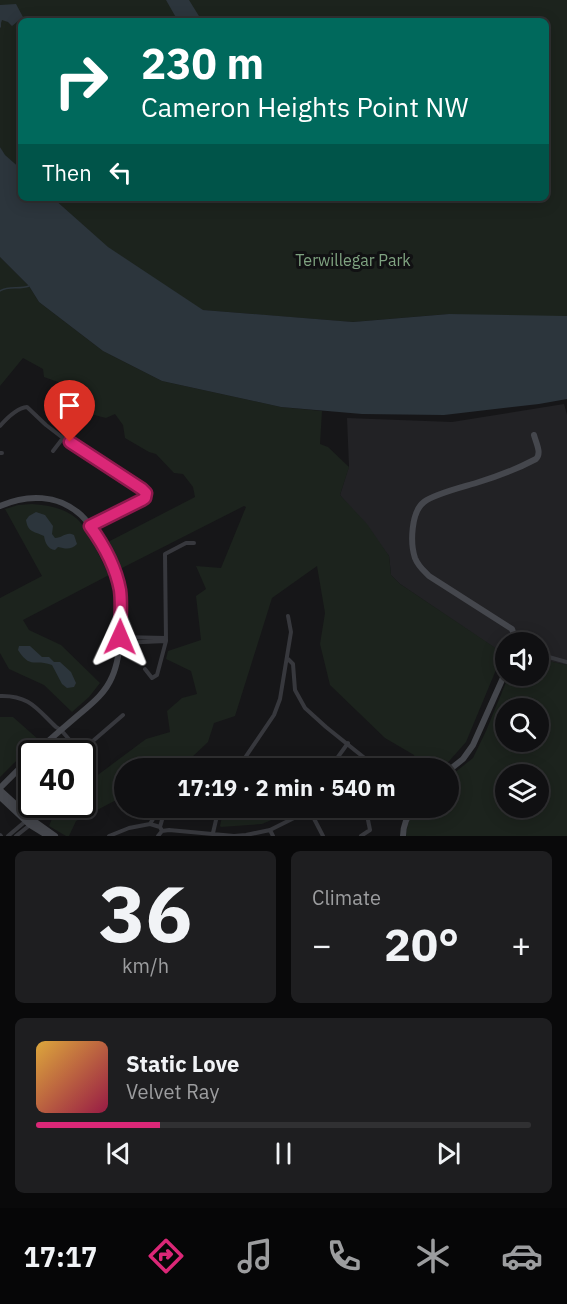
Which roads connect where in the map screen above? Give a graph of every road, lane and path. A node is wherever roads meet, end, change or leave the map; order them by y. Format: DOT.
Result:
graph roads {
  1 [pos="0,426"];
  2 [pos="534,435"];
  3 [pos="63,438"];
  4 [pos="53,451"];
  5 [pos="101,463"];
  6 [pos="98,469"];
  7 [pos="0,506"];
  8 [pos="90,526"];
  9 [pos="194,543"];
  10 [pos="288,616"];
  11 [pos="513,632"];
  12 [pos="120,640"];
  13 [pos="166,640"];
  14 [pos="549,657"];
  15 [pos="288,659"];
  16 [pos="567,662"];
  17 [pos="145,669"];
  18 [pos="283,686"];
  19 [pos="499,686"];
  20 [pos="295,690"];
  21 [pos="0,696"];
  22 [pos="123,715"];
  23 [pos="61,730"];
  24 [pos="49,740"];
  25 [pos="70,740"];
  26 [pos="94,740"];
  27 [pos="348,743"];
  28 [pos="245,758"];
  29 [pos="337,758"];
  30 [pos="365,758"];
  31 [pos="459,763"];
  32 [pos="18,770"];
  33 [pos="0,789"];
  34 [pos="0,797"];
  35 [pos="216,818"];
  36 [pos="294,818"];
  37 [pos="315,818"];
  38 [pos="368,818"];
  39 [pos="407,818"];
  40 [pos="30,821"];
  41 [pos="150,824"];
  42 [pos="161,829"];
  43 [pos="270,830"];
  44 [pos="213,833"];
  45 [pos="46,834"];
  46 [pos="8,836"];
  47 [pos="16,836"];
  48 [pos="55,836"];
  49 [pos="109,836"];
  50 [pos="158,836"];
  51 [pos="273,836"];
  52 [pos="323,836"];
  53 [pos="361,836"];
  54 [pos="403,836"];
  1 -- 3 [label="street"];
  2 -- 11 [label="street"];
  3 -- 4 [label="street"];
  3 -- 5 [label="street"];
  5 -- 6 [label="street"];
  5 -- 8 [label="street"];
  7 -- 8 [label="street"];
  8 -- 12 [label="street"];
  9 -- 13 [label="street"];
  10 -- 15 [label="street"];
  12 -- 13 [label="street"];
  12 -- 23 [label="street"];
  13 -- 17 [label="street"];
  14 -- 16 [label="street"];
  15 -- 18 [label="street"];
  15 -- 20 [label="street"];
  18 -- 20 [label="street"];
  18 -- 28 [label="street"];
  19 -- 31 [label="street"];
  20 -- 27 [label="street"];
  21 -- 23 [label="street"];
  22 -- 26 [label="street"];
  23 -- 24 [label="street"];
  23 -- 25 [label="street"];
  27 -- 29 [label="street"];
  27 -- 30 [label="street"];
  32 -- 33 [label="street"];
  33 -- 40 [label="street"];
  34 -- 40 [label="street"];
  35 -- 44 [label="street"];
  36 -- 43 [label="street"];
  37 -- 52 [label="street"];
  38 -- 53 [label="street"];
  39 -- 54 [label="street"];
  40 -- 45 [label="street"];
  40 -- 46 [label="street"];
  40 -- 47 [label="street"];
  41 -- 42 [label="street"];
  41 -- 42 [label="street"];
  41 -- 49 [label="street"];
  42 -- 44 [label="street"];
  42 -- 50 [label="street"];
  43 -- 44 [label="street"];
  43 -- 51 [label="street"];
  45 -- 48 [label="street"];
}
